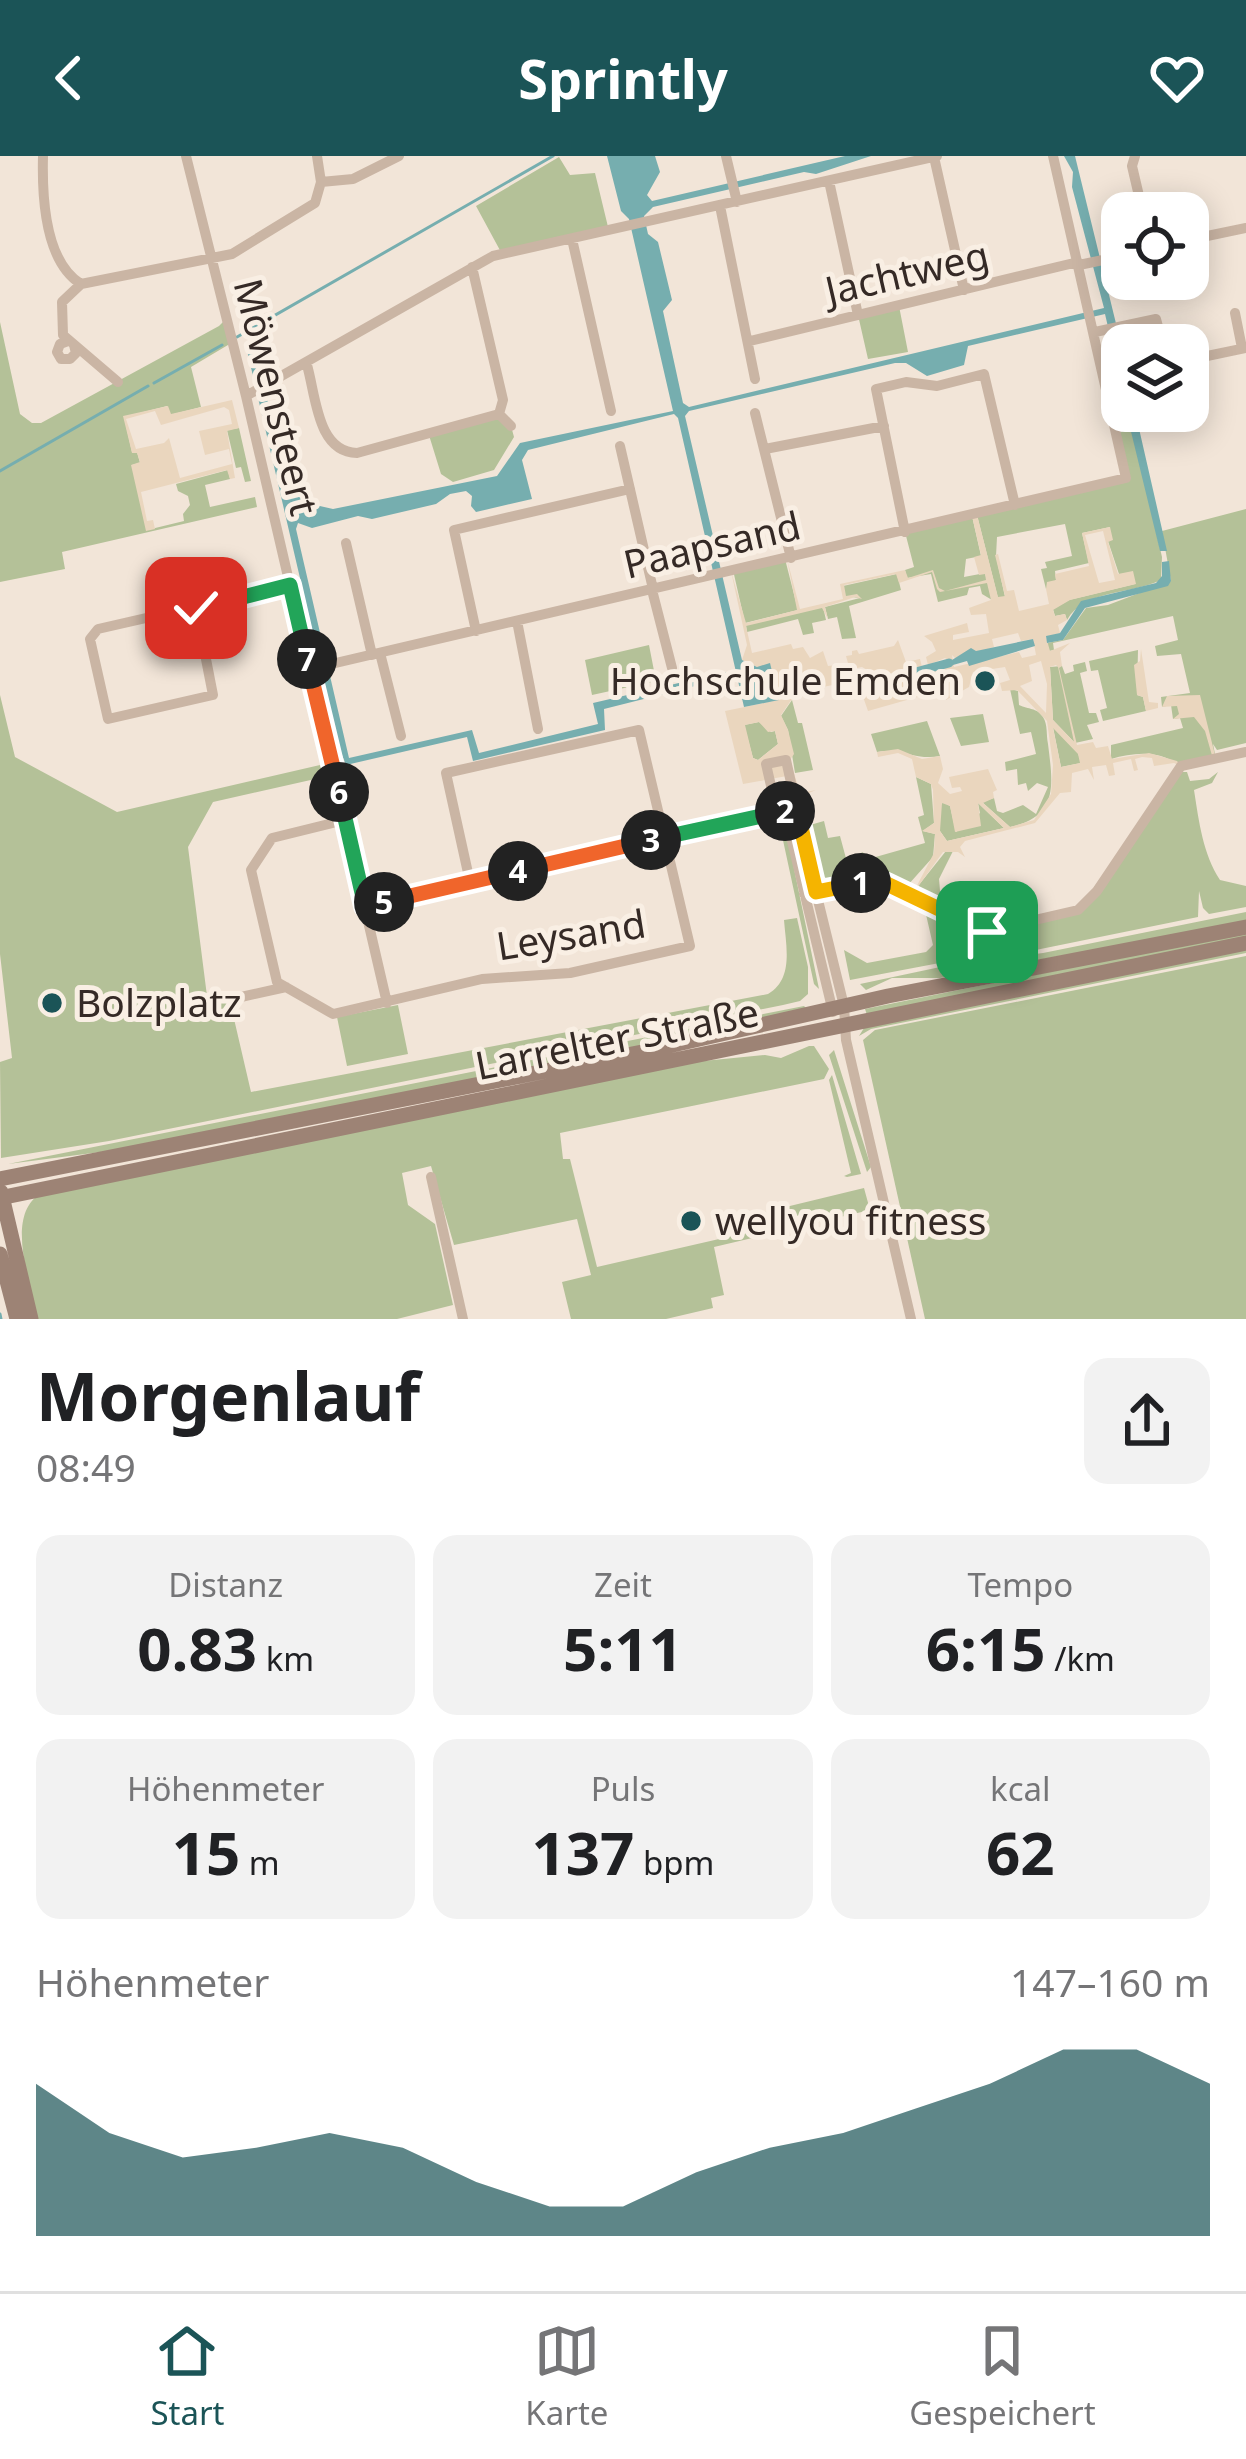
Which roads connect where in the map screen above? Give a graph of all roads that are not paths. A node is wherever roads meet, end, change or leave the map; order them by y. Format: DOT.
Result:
graph roads {
  1 [pos="43,156"];
  2 [pos="186,156"];
  3 [pos="317,156"];
  4 [pos="399,156"];
  5 [pos="726,156"];
  6 [pos="936,156"];
  7 [pos="1052,156"];
  8 [pos="1132,159"];
  9 [pos="872,161"];
  10 [pos="829,181"];
  11 [pos="321,182"];
  12 [pos="1139,192"];
  13 [pos="736,195"];
  14 [pos="720,206"];
  15 [pos="1246,228"];
  16 [pos="1209,236"];
  17 [pos="572,239"];
  18 [pos="212,259"];
  19 [pos="1101,260"];
  20 [pos="1087,263"];
  21 [pos="472,267"];
  22 [pos="81,284"];
  23 [pos="964,290"];
  24 [pos="1235,313"];
  25 [pos="858,315"];
  26 [pos="1127,324"];
  27 [pos="1157,324"];
  28 [pos="1101,325"];
  29 [pos="750,341"];
  30 [pos="1244,348"];
  31 [pos="1209,356"];
  32 [pos="307,364"];
  33 [pos="755,379"];
  34 [pos="118,382"];
  35 [pos="255,391"];
  36 [pos="611,411"];
  37 [pos="755,413"];
  38 [pos="499,414"];
  39 [pos="511,426"];
  40 [pos="884,426"];
  41 [pos="1119,432"];
  42 [pos="620,446"];
  43 [pos="764,449"];
  44 [pos="630,489"];
  45 [pos="1015,505"];
  46 [pos="905,532"];
  47 [pos="346,542"];
  48 [pos="791,558"];
  49 [pos="290,585"];
  50 [pos="653,589"];
  51 [pos="196,608"];
  52 [pos="518,621"];
  53 [pos="476,631"];
  54 [pos="376,654"];
  55 [pos="319,666"];
  56 [pos="672,668"];
  57 [pos="538,728"];
  58 [pos="654,728"];
  59 [pos="639,730"];
  60 [pos="401,736"];
  61 [pos="1246,752"];
  62 [pos="777,812"];
  63 [pos="345,820"];
  64 [pos="800,823"];
  65 [pos="664,837"];
  66 [pos="470,882"];
  67 [pos="810,893"];
  68 [pos="365,906"];
  69 [pos="1246,927"];
  70 [pos="1246,943"];
  71 [pos="286,987"];
  72 [pos="232,999"];
  73 [pos="387,1004"];
  74 [pos="838,1008"];
  75 [pos="843,1027"];
  76 [pos="430,1177"];
  77 [pos="0,1179"];
  78 [pos="28,1192"];
  79 [pos="1,1195"];
  80 [pos="12,1240"];
  81 [pos="0,1254"];
  82 [pos="16,1319"];
  83 [pos="31,1319"];
  84 [pos="464,1319"];
  85 [pos="911,1319"];
  1 -- 22 [label="street"];
  2 -- 18 [label="street, Möwensteert"];
  3 -- 11 [label="street"];
  4 -- 11 [label="street"];
  5 -- 13 [label="street"];
  6 -- 9 [label="street"];
  6 -- 23 [label="street"];
  7 -- 20 [label="street"];
  8 -- 12 [label="street"];
  9 -- 10 [label="street"];
  10 -- 13 [label="street"];
  10 -- 25 [label="street"];
  11 -- 18 [label="street"];
  13 -- 14 [label="street"];
  14 -- 17 [label="street"];
  14 -- 29 [label="street"];
  15 -- 16 [label="street"];
  17 -- 21 [label="street"];
  17 -- 36 [label="street"];
  18 -- 22 [label="street"];
  18 -- 35 [label="street, Möwensteert"];
  19 -- 20 [label="street, Jachtweg"];
  20 -- 23 [label="street, Jachtweg"];
  20 -- 28 [label="street"];
  21 -- 32 [label="street"];
  21 -- 38 [label="street"];
  22 -- 34 [label="street"];
  23 -- 25 [label="street, Jachtweg"];
  24 -- 30 [label="street"];
  25 -- 29 [label="street, Jachtweg"];
  26 -- 27 [label="street"];
  29 -- 33 [label="street"];
  30 -- 31 [label="street"];
  32 -- 35 [label="street"];
  32 -- 38 [label="street"];
  35 -- 49 [label="street, Möwensteert"];
  37 -- 43 [label="street"];
  38 -- 39 [label="street"];
  40 -- 43 [label="street"];
  40 -- 45 [label="street"];
  40 -- 46 [label="street"];
  41 -- 45 [label="street, Paapsand"];
  42 -- 44 [label="street"];
  43 -- 48 [label="street"];
  44 -- 50 [label="street"];
  44 -- 53 [label="street"];
  45 -- 46 [label="street, Paapsand"];
  46 -- 48 [label="street, Paapsand"];
  47 -- 54 [label="street"];
  48 -- 50 [label="street, Paapsand"];
  49 -- 51 [label="street"];
  49 -- 55 [label="street, Möwensteert"];
  50 -- 52 [label="street, Paapsand"];
  50 -- 56 [label="street"];
  51 -- 51 [label="street"];
  52 -- 53 [label="street, Paapsand"];
  52 -- 57 [label="street"];
  53 -- 54 [label="street, Paapsand"];
  54 -- 55 [label="street, Paapsand"];
  54 -- 60 [label="street"];
  55 -- 63 [label="street, Möwensteert"];
  58 -- 59 [label="street"];
  59 -- 65 [label="street"];
  59 -- 66 [label="street"];
  61 -- 67 [label="street"];
  62 -- 64 [label="street"];
  62 -- 64 [label="street"];
  62 -- 65 [label="street"];
  62 -- 67 [label="street"];
  63 -- 68 [label="street, Möwensteert"];
  63 -- 71 [label="street"];
  64 -- 67 [label="street"];
  65 -- 66 [label="street"];
  65 -- 73 [label="street, Leysand"];
  66 -- 68 [label="street"];
  67 -- 74 [label="street"];
  68 -- 73 [label="street, Möwensteert"];
  69 -- 74 [label="street, Larrelter Straße"];
  70 -- 75 [label="street, Larrelter Straße"];
  71 -- 72 [label="street"];
  71 -- 73 [label="street, Leysand"];
  74 -- 75 [label="street"];
  74 -- 77 [label="street, Larrelter Straße"];
  75 -- 78 [label="street, Larrelter Straße"];
  75 -- 85 [label="street"];
  76 -- 84 [label="street"];
  78 -- 79 [label="street, Larrelter Straße"];
  78 -- 80 [label="street"];
  79 -- 80 [label="street"];
  80 -- 83 [label="street"];
  81 -- 82 [label="street"];
}
